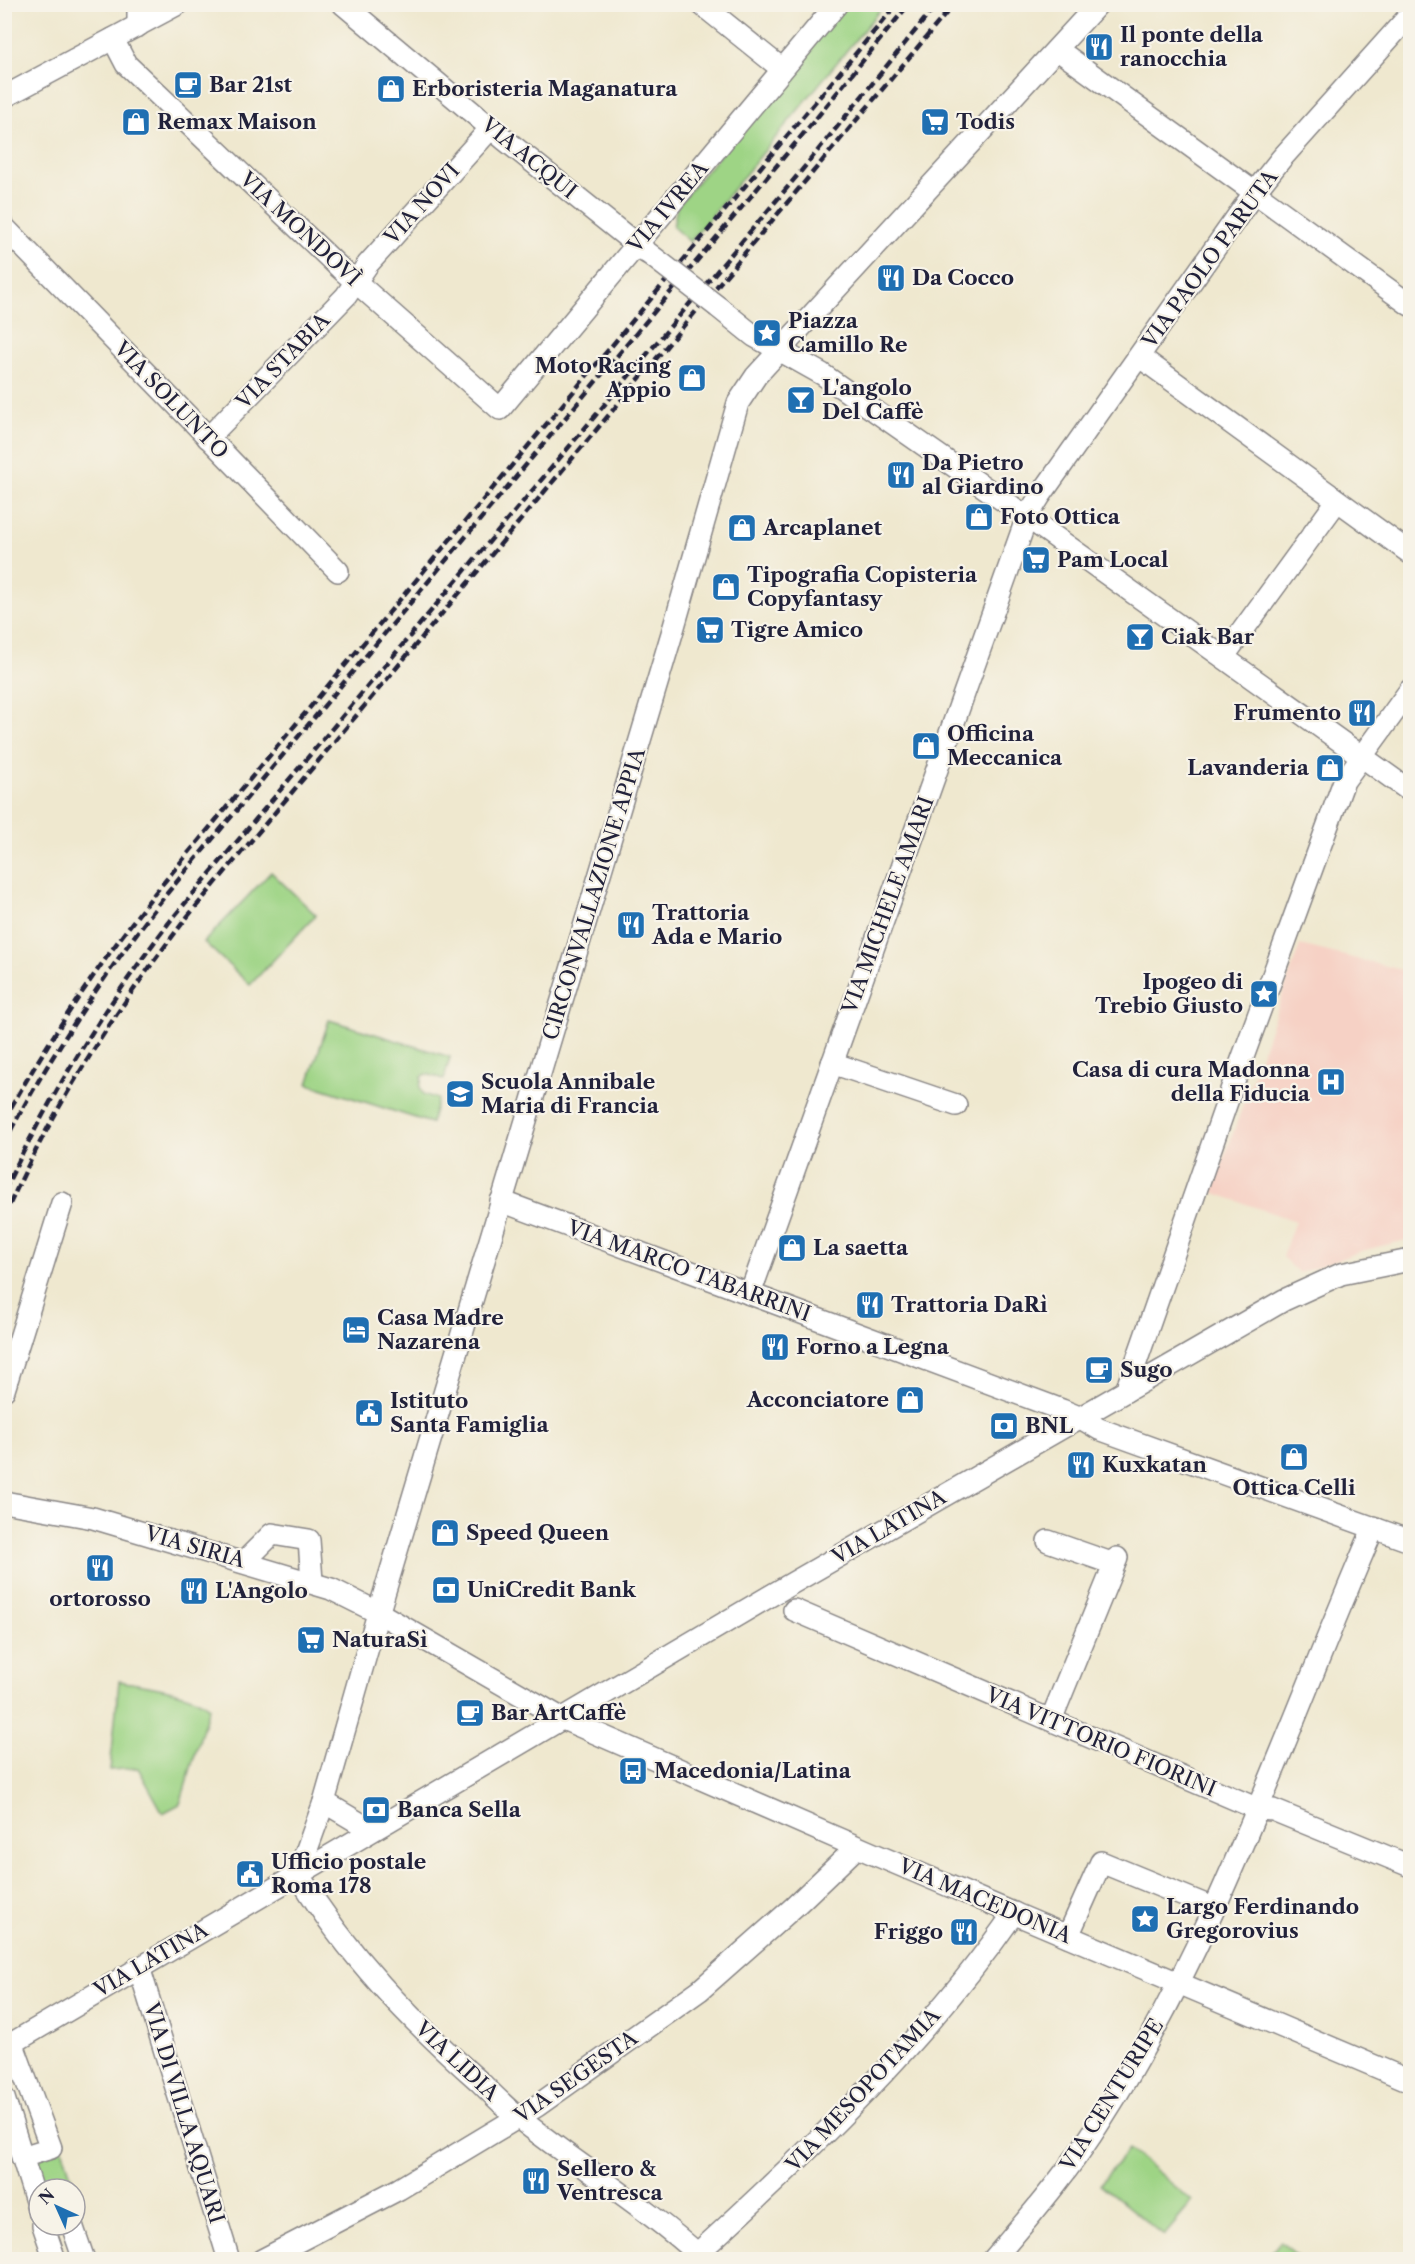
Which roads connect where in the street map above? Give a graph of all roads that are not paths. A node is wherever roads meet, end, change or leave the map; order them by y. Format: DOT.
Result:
graph roads {
  1 [pos="138,4"];
  2 [pos="178,4"];
  3 [pos="343,4"];
  4 [pos="701,4"];
  5 [pos="837,4"];
  6 [pos="1098,4"];
  7 [pos="1410,15"];
  8 [pos="138,26"];
  9 [pos="113,39"];
  10 [pos="1058,50"];
  11 [pos="782,69"];
  12 [pos="4,97"];
  13 [pos="491,128"];
  14 [pos="1254,193"];
  15 [pos="4,227"];
  16 [pos="642,249"];
  17 [pos="356,282"];
  18 [pos="1410,305"];
  19 [pos="780,350"];
  20 [pos="1140,357"];
  21 [pos="500,409"];
  22 [pos="208,438"];
  23 [pos="1337,501"];
  24 [pos="1027,517"];
  25 [pos="1410,553"];
  26 [pos="339,571"];
  27 [pos="1224,656"];
  28 [pos="1410,690"];
  29 [pos="1361,755"];
  30 [pos="1410,791"];
  31 [pos="832,1063"];
  32 [pos="956,1106"];
  33 [pos="501,1201"];
  34 [pos="62,1203"];
  35 [pos="1410,1260"];
  36 [pos="750,1294"];
  37 [pos="4,1390"];
  38 [pos="1126,1391"];
  39 [pos="1079,1417"];
  40 [pos="4,1502"];
  41 [pos="1374,1527"];
  42 [pos="1047,1541"];
  43 [pos="1410,1541"];
  44 [pos="245,1562"];
  45 [pos="312,1581"];
  46 [pos="794,1610"];
  47 [pos="379,1613"];
  48 [pos="561,1718"];
  49 [pos="1051,1720"];
  50 [pos="324,1802"];
  51 [pos="1258,1809"];
  52 [pos="381,1825"];
  53 [pos="857,1847"];
  54 [pos="1410,1866"];
  55 [pos="298,1874"];
  56 [pos="1213,1908"];
  57 [pos="1014,1913"];
  58 [pos="1068,1936"];
  59 [pos="139,1967"];
  60 [pos="1180,1982"];
  61 [pos="8,2045"];
  62 [pos="1410,2080"];
  63 [pos="4,2098"];
  64 [pos="519,2118"];
  65 [pos="22,2157"];
  66 [pos="28,2177"];
  67 [pos="48,2237"];
  68 [pos="76,2237"];
  69 [pos="701,2256"];
  70 [pos="55,2259"];
  71 [pos="84,2259"];
  72 [pos="229,2259"];
  73 [pos="262,2259"];
  74 [pos="993,2259"];
  1 -- 8 [label="street"];
  2 -- 8 [label="street"];
  3 -- 13 [label="street, VIA ACQUI"];
  4 -- 11 [label="street"];
  5 -- 11 [label="street, VIA IVREA"];
  6 -- 10 [label="street"];
  7 -- 14 [label="street, VIA PAOLO PARUTA"];
  8 -- 9 [label="street"];
  9 -- 12 [label="street"];
  9 -- 17 [label="street, VIA MONDOVÌ"];
  10 -- 14 [label="street"];
  10 -- 19 [label="street"];
  11 -- 16 [label="street, VIA IVREA"];
  13 -- 16 [label="street, VIA ACQUI"];
  13 -- 17 [label="street, VIA NOVI"];
  14 -- 18 [label="street"];
  14 -- 20 [label="street, VIA PAOLO PARUTA"];
  15 -- 22 [label="street, VIA SOLUNTO"];
  16 -- 19 [label="street, VIA ACQUI, bridge"];
  16 -- 21 [label="street, VIA IVREA"];
  17 -- 21 [label="street, VIA MONDOVÌ"];
  17 -- 22 [label="street, VIA STABIA"];
  19 -- 24 [label="street"];
  19 -- 33 [label="street, CIRCONVALLAZIONE APPIA"];
  20 -- 23 [label="street"];
  20 -- 24 [label="street, VIA PAOLO PARUTA"];
  22 -- 26 [label="street, VIA SOLUNTO"];
  23 -- 25 [label="street"];
  23 -- 27 [label="street"];
  24 -- 27 [label="street"];
  24 -- 31 [label="street, VIA MICHELE AMARI"];
  27 -- 29 [label="street"];
  28 -- 29 [label="street"];
  29 -- 30 [label="street"];
  29 -- 38 [label="street"];
  31 -- 32 [label="street"];
  31 -- 36 [label="street, VIA MICHELE AMARI"];
  33 -- 36 [label="street, VIA MARCO TABARRINI"];
  33 -- 47 [label="street, CIRCONVALLAZIONE APPIA"];
  34 -- 37 [label="street"];
  35 -- 38 [label="street, VIA LATINA"];
  36 -- 39 [label="street, VIA MARCO TABARRINI"];
  38 -- 39 [label="street, VIA LATINA"];
  39 -- 41 [label="street, VIA MARCO TABARRINI"];
  39 -- 48 [label="street, VIA LATINA"];
  40 -- 44 [label="street, VIA SIRIA"];
  41 -- 43 [label="street, VIA MARCO TABARRINI"];
  41 -- 51 [label="street, VIA CENTURIPE"];
  42 -- 49 [label="street"];
  44 -- 45 [label="street, VIA SIRIA"];
  44 -- 45 [label="street"];
  45 -- 47 [label="street, VIA SIRIA"];
  46 -- 49 [label="street, VIA VITTORIO FIORINI"];
  47 -- 48 [label="street, VIA SIRIA"];
  47 -- 50 [label="street, CIRCONVALLAZIONE APPIA"];
  48 -- 52 [label="street, VIA LATINA"];
  48 -- 53 [label="street, VIA MACEDONIA"];
  49 -- 51 [label="street, VIA VITTORIO FIORINI"];
  50 -- 52 [label="street"];
  50 -- 55 [label="street, CIRCONVALLAZIONE APPIA"];
  51 -- 54 [label="street, VIA VITTORIO FIORINI"];
  51 -- 56 [label="street, VIA CENTURIPE"];
  52 -- 55 [label="street, VIA LATINA"];
  53 -- 57 [label="street, VIA MACEDONIA"];
  53 -- 64 [label="street, VIA SEGESTA"];
  55 -- 59 [label="street, VIA LATINA"];
  55 -- 64 [label="street, VIA LIDIA"];
  56 -- 58 [label="street"];
  56 -- 60 [label="street, VIA CENTURIPE"];
  57 -- 58 [label="street, VIA MACEDONIA"];
  57 -- 69 [label="street, VIA MESOPOTAMIA"];
  58 -- 60 [label="street, VIA MACEDONIA"];
  59 -- 61 [label="street, VIA LATINA"];
  59 -- 72 [label="street, VIA DI VILLA AQUARI"];
  60 -- 62 [label="street, VIA MACEDONIA"];
  60 -- 74 [label="street, VIA CENTURIPE"];
  61 -- 65 [label="street"];
  63 -- 65 [label="street"];
  64 -- 69 [label="street, VIA LIDIA"];
  64 -- 73 [label="street, VIA SEGESTA"];
  65 -- 66 [label="street"];
  67 -- 70 [label="street"];
  68 -- 71 [label="street"];
}
